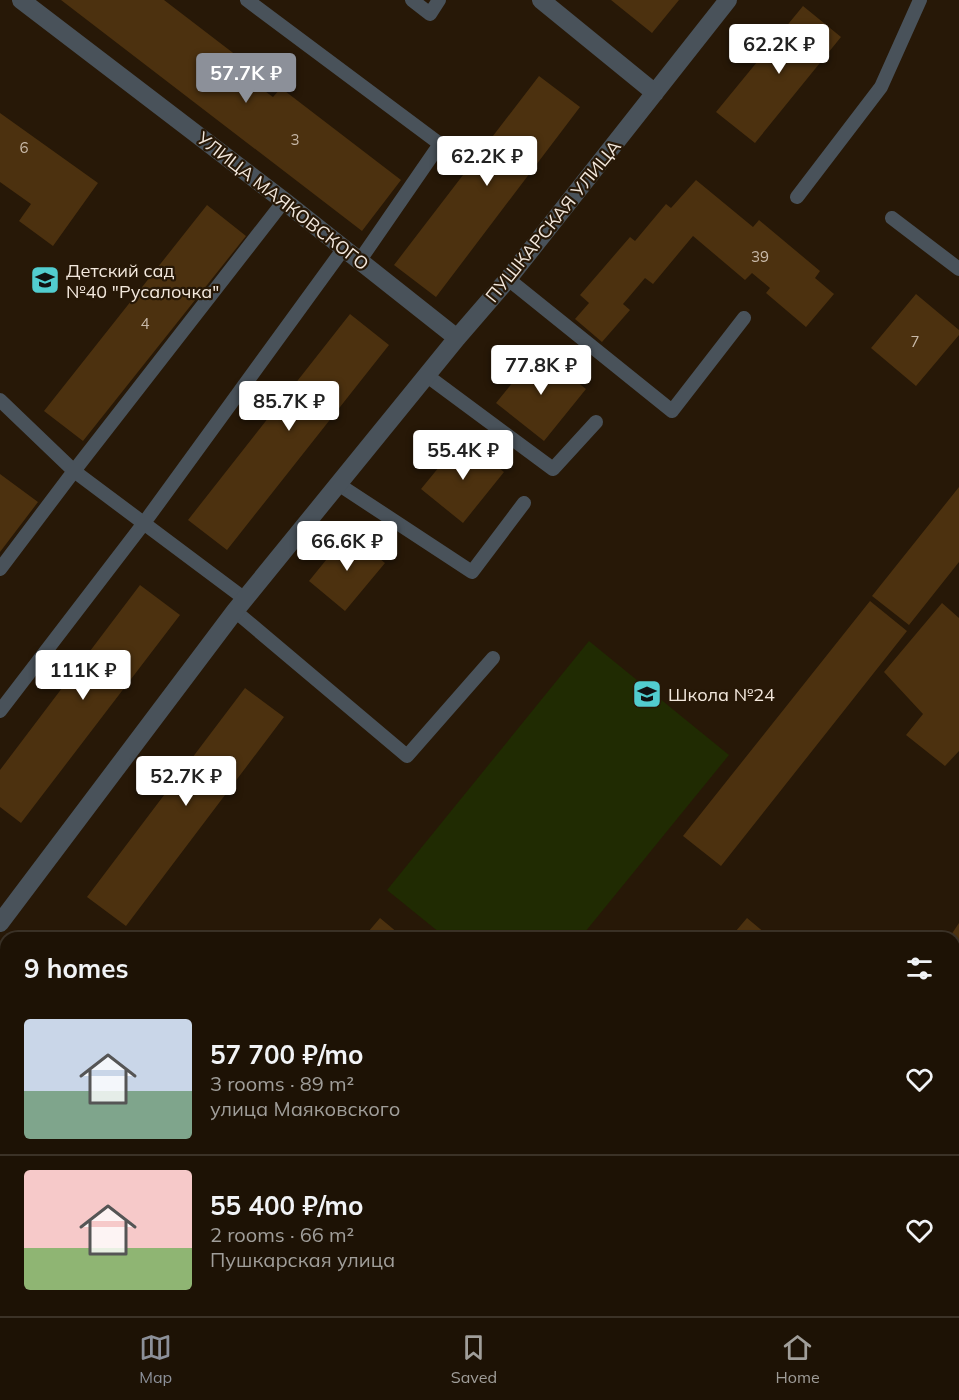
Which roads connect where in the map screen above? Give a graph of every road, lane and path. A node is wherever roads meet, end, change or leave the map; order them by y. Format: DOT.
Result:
graph roads {
  1 [pos="21,0"];
  2 [pos="247,0"];
  3 [pos="412,0"];
  4 [pos="439,0"];
  5 [pos="541,0"];
  6 [pos="728,0"];
  7 [pos="920,0"];
  8 [pos="655,93"];
  9 [pos="797,197"];
  10 [pos="284,201"];
  11 [pos="892,218"];
  12 [pos="344,248"];
  13 [pos="360,260"];
  14 [pos="959,269"];
  15 [pos="508,279"];
  16 [pos="744,318"];
  17 [pos="456,338"];
  18 [pos="426,375"];
  19 [pos="0,400"];
  20 [pos="596,422"];
  21 [pos="74,471"];
  22 [pos="338,484"];
  23 [pos="524,503"];
  24 [pos="144,523"];
  25 [pos="0,569"];
  26 [pos="240,605"];
  27 [pos="493,658"];
  28 [pos="0,711"];
  29 [pos="0,923"];
  1 -- 10 [label="street, УЛИЦА МАЯКОВСКОГО"];
  2 -- 13 [label="lane"];
  3 -- 4 [label="lane"];
  5 -- 8 [label="street"];
  6 -- 8 [label="street, ПУШКАРСКАЯ УЛИЦА"];
  7 -- 9 [label="lane"];
  8 -- 15 [label="street, ПУШКАРСКАЯ УЛИЦА"];
  10 -- 12 [label="street, УЛИЦА МАЯКОВСКОГО"];
  10 -- 21 [label="lane"];
  11 -- 14 [label="lane"];
  12 -- 13 [label="street, УЛИЦА МАЯКОВСКОГО"];
  12 -- 24 [label="lane"];
  13 -- 17 [label="street, УЛИЦА МАЯКОВСКОГО"];
  15 -- 16 [label="lane"];
  15 -- 17 [label="street, ПУШКАРСКАЯ УЛИЦА"];
  17 -- 18 [label="street, ПУШКАРСКАЯ УЛИЦА"];
  18 -- 20 [label="lane"];
  18 -- 22 [label="street, ПУШКАРСКАЯ УЛИЦА"];
  19 -- 21 [label="lane"];
  21 -- 24 [label="lane"];
  21 -- 25 [label="lane"];
  22 -- 23 [label="lane"];
  22 -- 26 [label="street, ПУШКАРСКАЯ УЛИЦА"];
  24 -- 26 [label="lane"];
  24 -- 28 [label="lane"];
  26 -- 27 [label="lane"];
  26 -- 29 [label="street, ПУШКАРСКАЯ УЛИЦА"];
}
